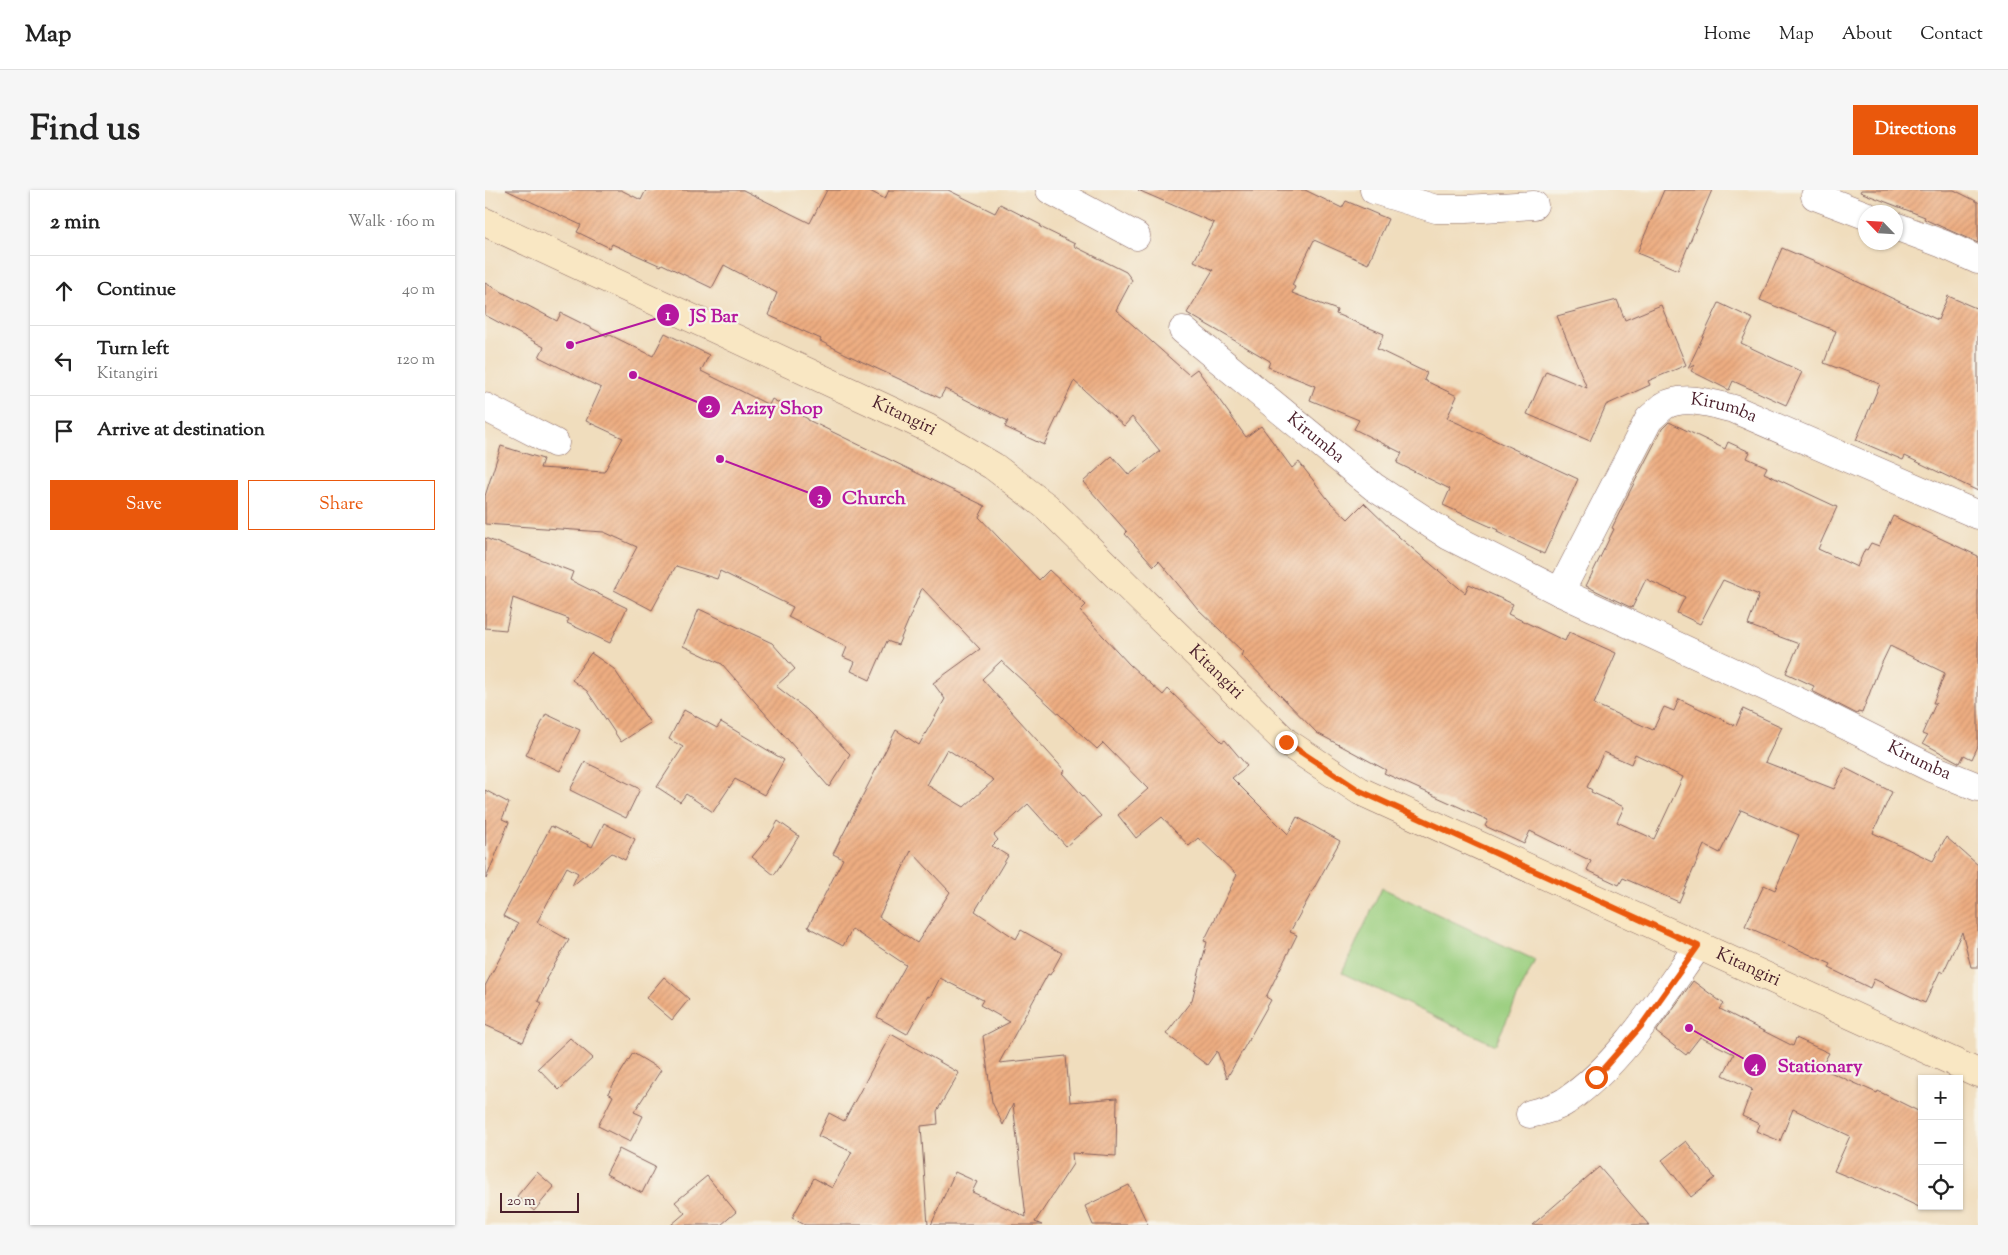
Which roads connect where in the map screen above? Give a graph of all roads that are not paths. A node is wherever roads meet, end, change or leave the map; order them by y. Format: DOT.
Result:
graph roads {
  1 [pos="1050,190"];
  2 [pos="1374,190"];
  3 [pos="1815,196"];
  4 [pos="1534,205"];
  5 [pos="1858,212"];
  6 [pos="485,222"];
  7 [pos="1903,229"];
  8 [pos="1136,236"];
  9 [pos="1978,260"];
  10 [pos="1183,330"];
  11 [pos="485,407"];
  12 [pos="555,444"];
  13 [pos="1978,515"];
  14 [pos="1560,592"];
  15 [pos="1978,788"];
  16 [pos="1698,946"];
  17 [pos="1978,1073"];
  18 [pos="1530,1114"];
  1 -- 8 [label="street"];
  2 -- 4 [label="street"];
  3 -- 5 [label="street"];
  6 -- 16 [label="main road, Kitangiri"];
  7 -- 9 [label="street"];
  10 -- 14 [label="street, Kirumba"];
  11 -- 12 [label="street"];
  13 -- 14 [label="street, Kirumba"];
  14 -- 15 [label="street, Kirumba"];
  16 -- 17 [label="main road, Kitangiri"];
  16 -- 18 [label="street"];
}
